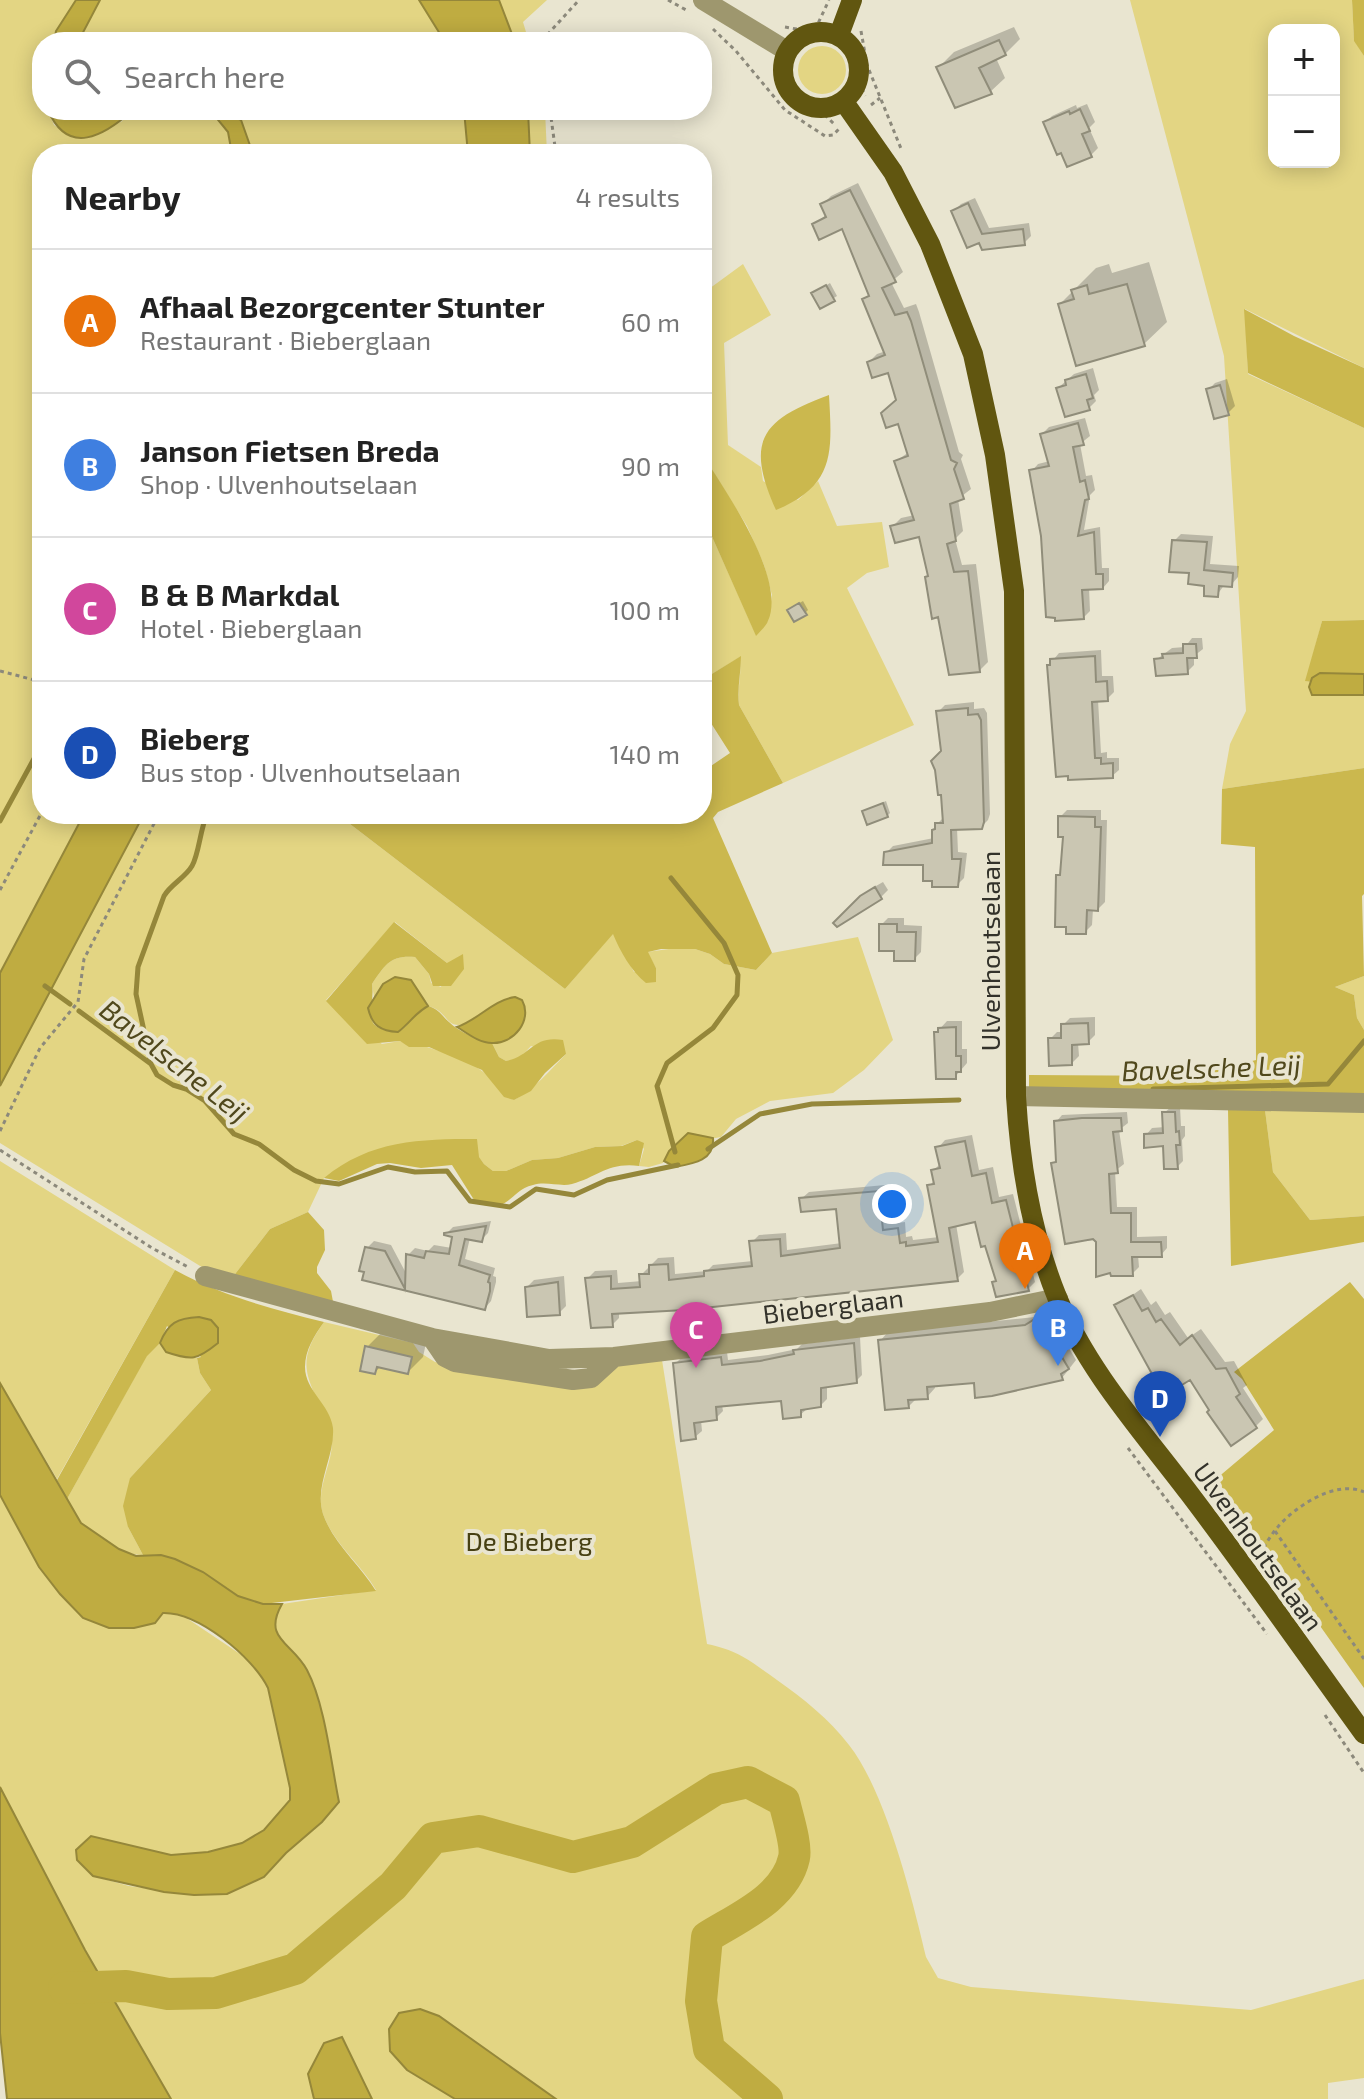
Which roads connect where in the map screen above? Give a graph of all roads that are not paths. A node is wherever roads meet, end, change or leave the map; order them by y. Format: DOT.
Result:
graph roads {
  1 [pos="852,0"];
  2 [pos="699,11"];
  3 [pos="839,35"];
  4 [pos="787,51"];
  5 [pos="844,102"];
  6 [pos="1016,1096"];
  7 [pos="1364,1103"];
  8 [pos="205,1276"];
  9 [pos="1058,1298"];
  10 [pos="1364,1734"];
  1 -- 3 [label="main road"];
  2 -- 4 [label="street"];
  3 -- 4 [label="main road"];
  3 -- 5 [label="main road"];
  4 -- 5 [label="main road"];
  5 -- 6 [label="main road, Ulvenhoutselaan"];
  6 -- 7 [label="street"];
  6 -- 9 [label="main road, Ulvenhoutselaan"];
  8 -- 9 [label="street, Bieberglaan"];
  9 -- 10 [label="main road, Ulvenhoutselaan"];
}
